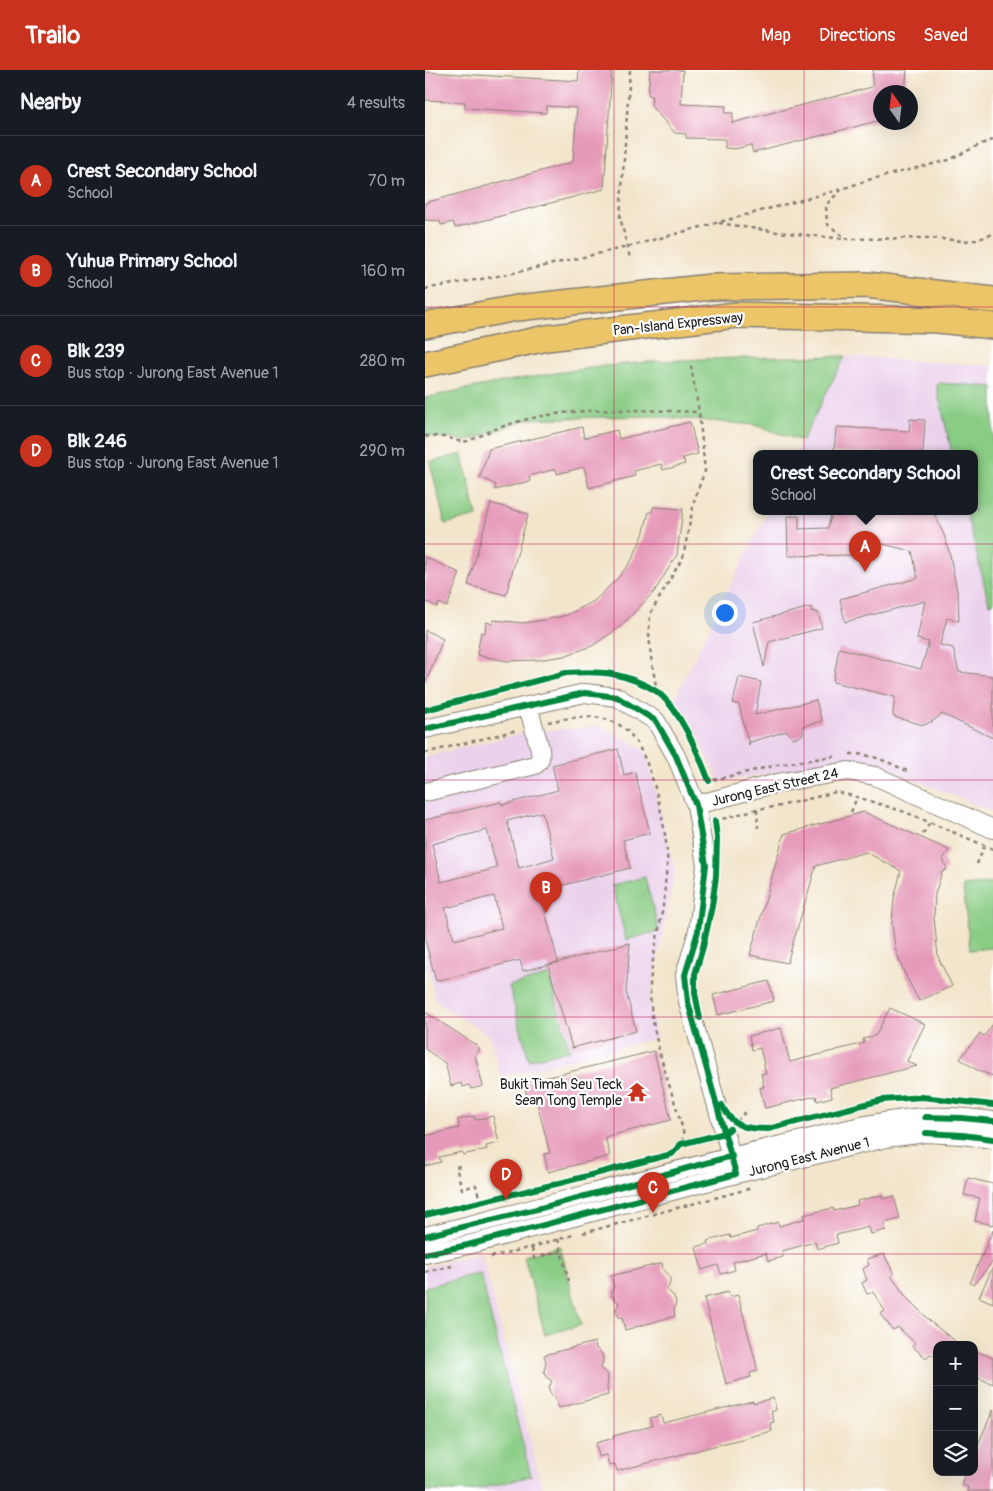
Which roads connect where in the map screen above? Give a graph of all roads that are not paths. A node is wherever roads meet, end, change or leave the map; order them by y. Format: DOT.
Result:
graph roads {
  1 [pos="993,300"];
  2 [pos="425,325"];
  3 [pos="993,326"];
  4 [pos="425,364"];
  5 [pos="528,706"];
  6 [pos="425,729"];
  7 [pos="426,792"];
  8 [pos="696,805"];
  9 [pos="993,829"];
  10 [pos="993,1121"];
  11 [pos="993,1139"];
  12 [pos="732,1156"];
  13 [pos="736,1174"];
  14 [pos="425,1236"];
  15 [pos="425,1254"];
  1 -- 2 [label="highway"];
  3 -- 4 [label="highway, Pan-Island Expressway"];
  5 -- 6 [label="street, Jurong East Street 24"];
  5 -- 7 [label="street"];
  5 -- 8 [label="street, Jurong East Street 24"];
  8 -- 9 [label="street, Jurong East Street 24"];
  8 -- 12 [label="street, Jurong East Street 24"];
  10 -- 12 [label="street, Jurong East Avenue 1"];
  11 -- 13 [label="street, Jurong East Avenue 1"];
  12 -- 13 [label="street, Jurong East Street 24"];
  12 -- 14 [label="street, Jurong East Avenue 1"];
  13 -- 15 [label="street, Jurong East Avenue 1"];
}
